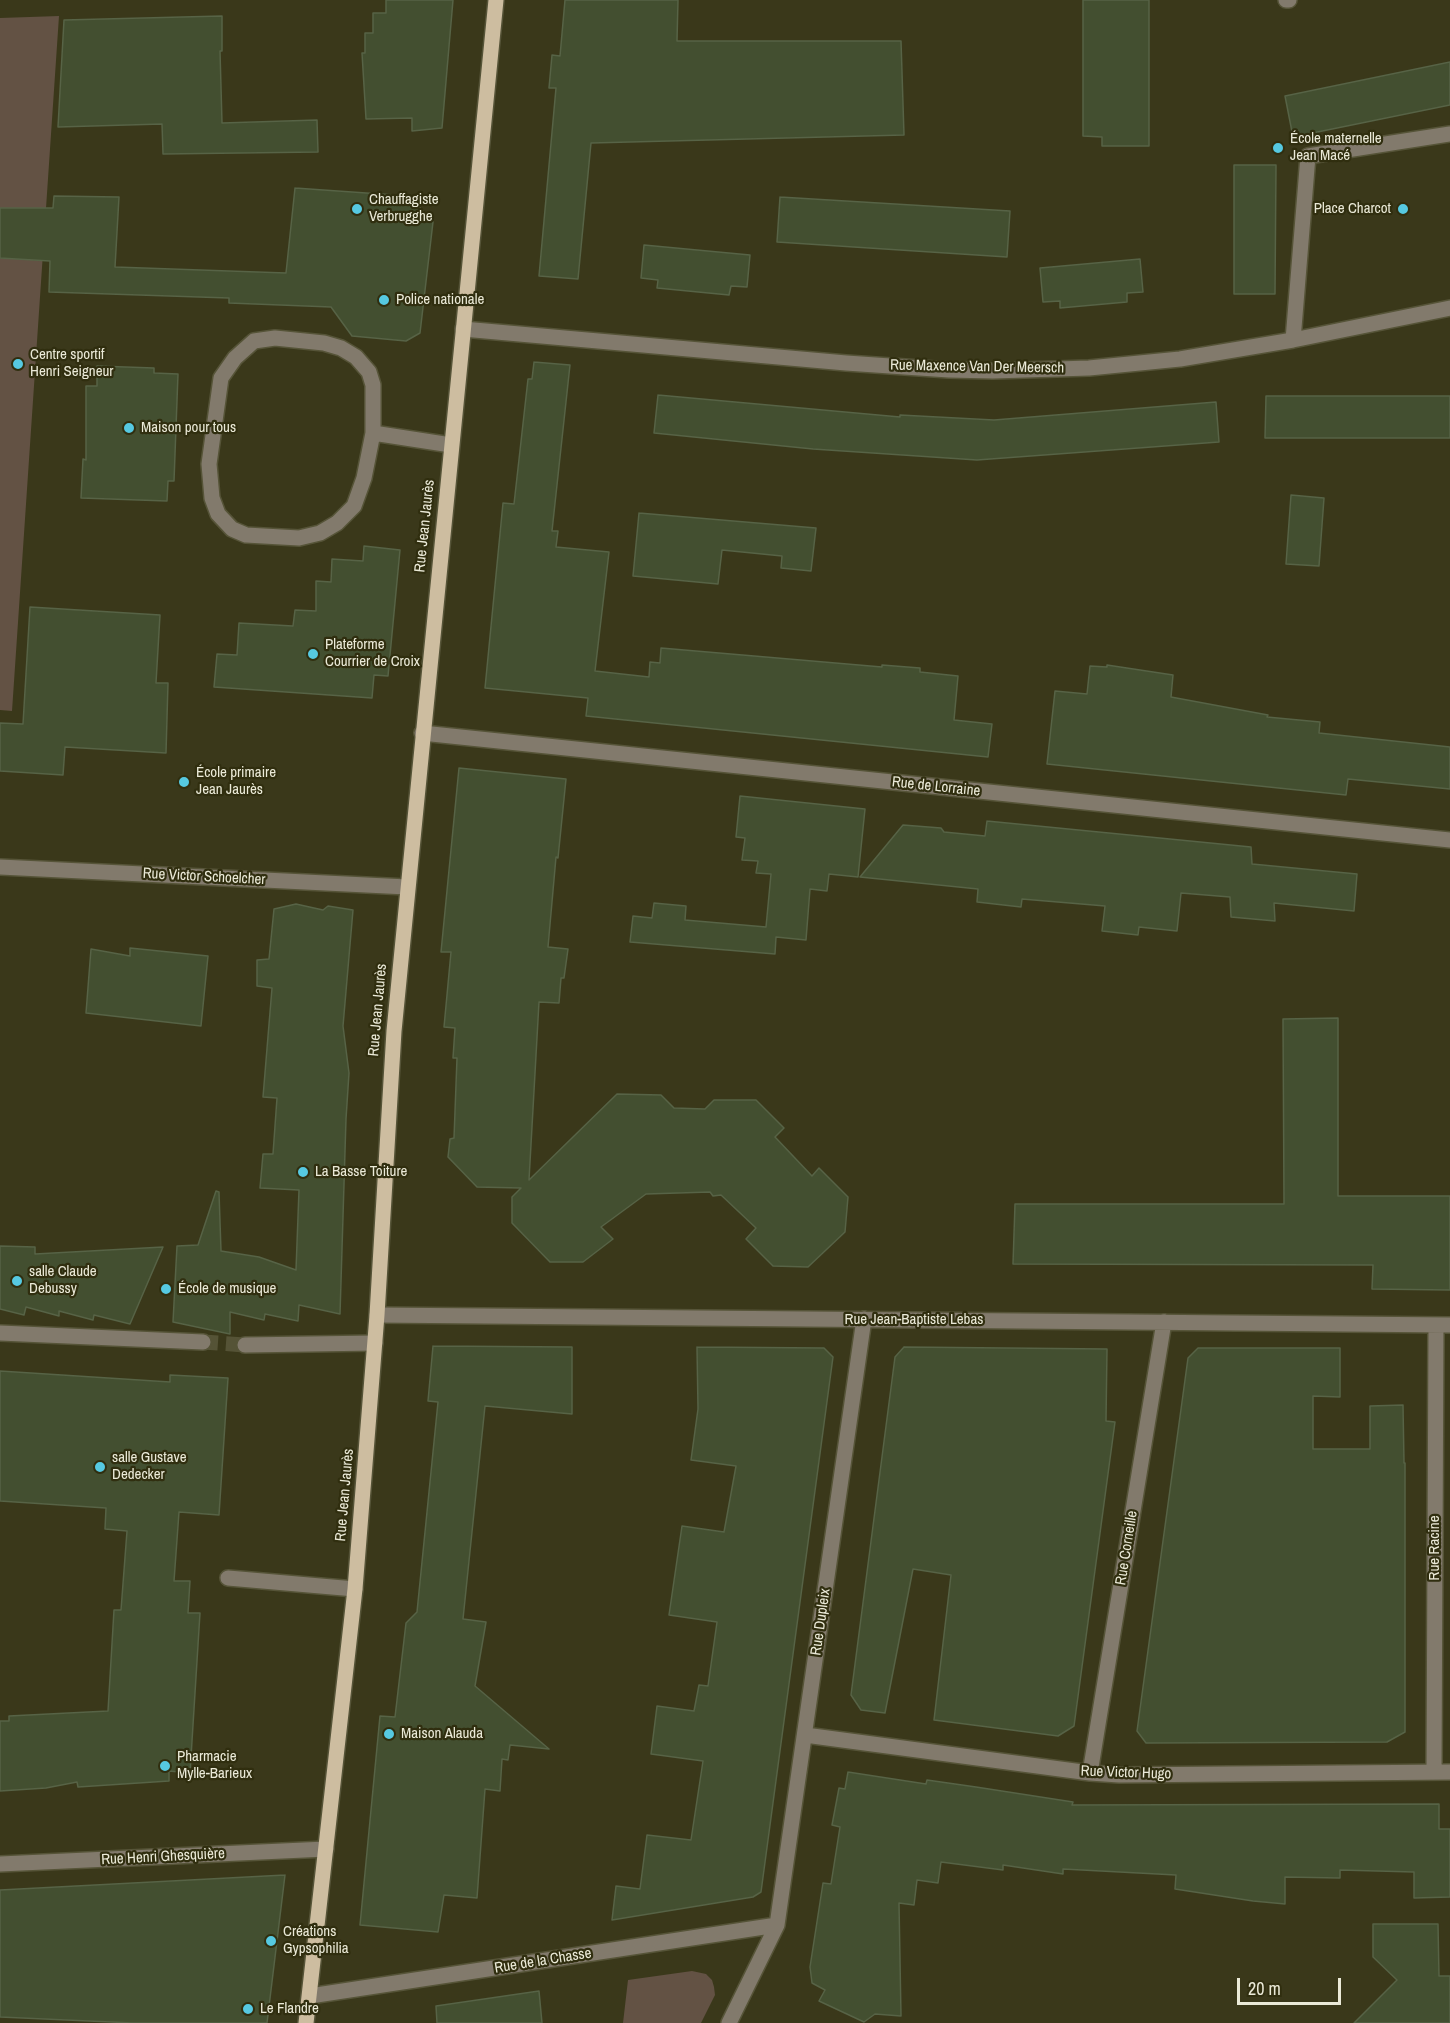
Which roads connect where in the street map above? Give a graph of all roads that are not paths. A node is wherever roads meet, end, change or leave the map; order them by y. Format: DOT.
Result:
graph roads {
  1 [pos="496,0"];
  2 [pos="1450,134"];
  3 [pos="1450,308"];
  4 [pos="464,329"];
  5 [pos="1293,340"];
  6 [pos="373,433"];
  7 [pos="451,446"];
  8 [pos="422,733"];
  9 [pos="1450,840"];
  10 [pos="0,867"];
  11 [pos="407,887"];
  12 [pos="377,1315"];
  13 [pos="864,1320"];
  14 [pos="1164,1322"];
  15 [pos="1443,1325"];
  16 [pos="0,1333"];
  17 [pos="203,1342"];
  18 [pos="375,1343"];
  19 [pos="245,1345"];
  20 [pos="228,1578"];
  21 [pos="355,1589"];
  22 [pos="805,1735"];
  23 [pos="1434,1772"];
  24 [pos="1450,1772"];
  25 [pos="1090,1773"];
  26 [pos="326,1849"];
  27 [pos="0,1864"];
  28 [pos="777,1925"];
  29 [pos="310,1996"];
  30 [pos="306,2023"];
  31 [pos="729,2023"];
  1 -- 4 [label="main road, Rue Jean Jaurès"];
  2 -- 5 [label="street"];
  3 -- 5 [label="street, Rue Maxence Van Der Meersch"];
  4 -- 5 [label="street, Rue Maxence Van Der Meersch"];
  4 -- 7 [label="main road, Rue Jean Jaurès"];
  6 -- 6 [label="street"];
  6 -- 7 [label="street"];
  7 -- 8 [label="main road, Rue Jean Jaurès"];
  8 -- 9 [label="street, Rue de Lorraine"];
  8 -- 11 [label="main road, Rue Jean Jaurès"];
  10 -- 11 [label="street, Rue Victor Schoelcher"];
  11 -- 12 [label="main road, Rue Jean Jaurès"];
  12 -- 13 [label="street, Rue Jean-Baptiste Lebas"];
  12 -- 18 [label="main road, Rue Jean Jaurès"];
  13 -- 14 [label="street, Rue Jean-Baptiste Lebas"];
  13 -- 22 [label="street, Rue Dupleix"];
  14 -- 15 [label="street, Rue Jean-Baptiste Lebas"];
  14 -- 25 [label="street, Rue Corneille"];
  15 -- 23 [label="street, Rue Racine"];
  16 -- 17 [label="street"];
  18 -- 19 [label="street"];
  18 -- 21 [label="main road, Rue Jean Jaurès"];
  20 -- 21 [label="street"];
  21 -- 26 [label="main road, Rue Jean Jaurès"];
  22 -- 25 [label="street, Rue Victor Hugo"];
  22 -- 28 [label="street, Rue Dupleix"];
  23 -- 24 [label="street, Rue Victor Hugo"];
  23 -- 25 [label="street, Rue Victor Hugo"];
  26 -- 27 [label="street, Rue Henri Ghesquière"];
  26 -- 29 [label="main road, Rue Jean Jaurès"];
  28 -- 29 [label="street, Rue de la Chasse"];
  28 -- 31 [label="street, Rue Dupleix"];
  29 -- 30 [label="main road, Rue Jean Jaurès"];
}
